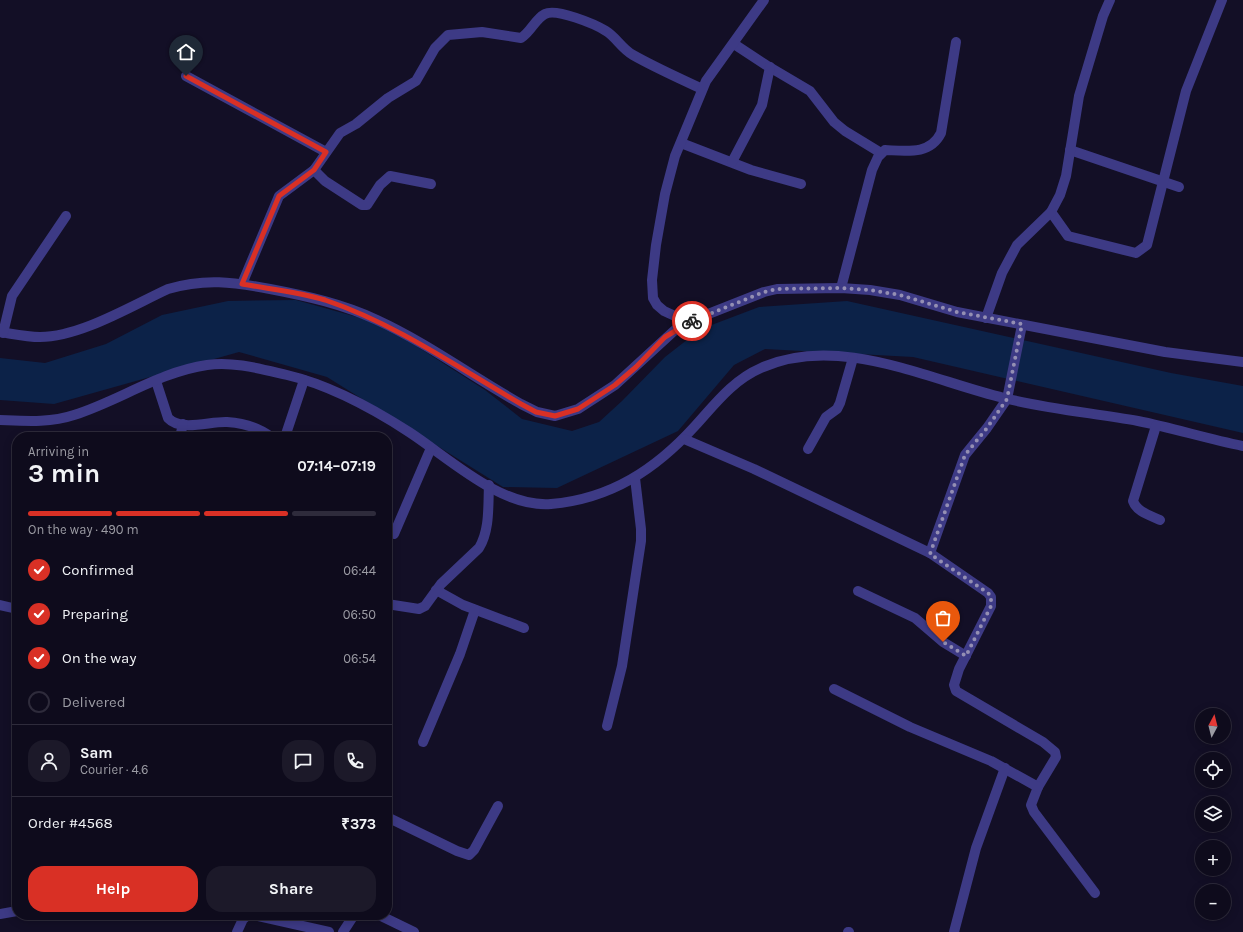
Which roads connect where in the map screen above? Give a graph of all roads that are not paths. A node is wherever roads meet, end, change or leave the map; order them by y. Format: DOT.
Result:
graph roads {
  1 [pos="764,0"];
  2 [pos="1110,0"];
  3 [pos="1222,0"];
  4 [pos="956,42"];
  5 [pos="734,44"];
  6 [pos="770,67"];
  7 [pos="186,76"];
  8 [pos="702,89"];
  9 [pos="681,143"];
  10 [pos="1070,150"];
  11 [pos="326,152"];
  12 [pos="881,153"];
  13 [pos="732,162"];
  14 [pos="314,170"];
  15 [pos="1162,182"];
  16 [pos="430,184"];
  17 [pos="801,184"];
  18 [pos="1179,187"];
  19 [pos="1051,212"];
  20 [pos="66,216"];
  21 [pos="242,284"];
  22 [pos="841,288"];
  23 [pos="986,318"];
  24 [pos="688,322"];
  25 [pos="1021,328"];
  26 [pos="2,333"];
  27 [pos="853,358"];
  28 [pos="1243,362"];
  29 [pos="304,380"];
  30 [pos="156,381"];
  31 [pos="1007,396"];
  32 [pos="0,420"];
  33 [pos="183,424"];
  34 [pos="1156,426"];
  35 [pos="181,432"];
  36 [pos="264,432"];
  37 [pos="287,432"];
  38 [pos="684,439"];
  39 [pos="1243,446"];
  40 [pos="431,448"];
  41 [pos="808,449"];
  42 [pos="635,478"];
  43 [pos="488,485"];
  44 [pos="1160,520"];
  45 [pos="394,534"];
  46 [pos="930,554"];
  47 [pos="436,590"];
  48 [pos="858,591"];
  49 [pos="0,605"];
  50 [pos="392,605"];
  51 [pos="12,608"];
  52 [pos="475,610"];
  53 [pos="524,628"];
  54 [pos="966,656"];
  55 [pos="834,689"];
  56 [pos="606,726"];
  57 [pos="423,742"];
  58 [pos="1005,768"];
  59 [pos="1038,787"];
  60 [pos="498,806"];
  61 [pos="392,819"];
  62 [pos="1095,893"];
  63 [pos="12,913"];
  64 [pos="0,914"];
  65 [pos="243,920"];
  66 [pos="271,920"];
  67 [pos="351,920"];
  68 [pos="389,920"];
  69 [pos="304,929"];
  70 [pos="237,932"];
  71 [pos="329,932"];
  72 [pos="343,932"];
  73 [pos="414,932"];
  74 [pos="954,932"];
  1 -- 5 [label="street"];
  2 -- 10 [label="street"];
  3 -- 15 [label="street"];
  4 -- 12 [label="street"];
  5 -- 6 [label="street"];
  5 -- 8 [label="street"];
  6 -- 12 [label="street"];
  6 -- 13 [label="street"];
  7 -- 11 [label="street"];
  8 -- 9 [label="street"];
  8 -- 11 [label="street"];
  9 -- 13 [label="street"];
  9 -- 24 [label="street"];
  10 -- 15 [label="street"];
  10 -- 19 [label="street"];
  11 -- 14 [label="street"];
  12 -- 22 [label="street"];
  13 -- 17 [label="street"];
  14 -- 16 [label="street"];
  14 -- 21 [label="street"];
  15 -- 18 [label="street"];
  15 -- 19 [label="street"];
  19 -- 23 [label="street"];
  20 -- 26 [label="street"];
  21 -- 24 [label="street"];
  21 -- 26 [label="street"];
  22 -- 23 [label="street"];
  22 -- 24 [label="street"];
  23 -- 25 [label="street"];
  25 -- 28 [label="street"];
  25 -- 31 [label="street"];
  27 -- 31 [label="street"];
  27 -- 38 [label="street"];
  27 -- 41 [label="street"];
  29 -- 30 [label="street"];
  29 -- 37 [label="street"];
  29 -- 40 [label="street"];
  30 -- 32 [label="street"];
  30 -- 33 [label="street"];
  31 -- 34 [label="street"];
  31 -- 46 [label="street"];
  33 -- 35 [label="street"];
  33 -- 36 [label="street"];
  34 -- 39 [label="street"];
  34 -- 44 [label="street"];
  38 -- 42 [label="street"];
  38 -- 46 [label="street"];
  40 -- 43 [label="street"];
  40 -- 45 [label="street"];
  42 -- 43 [label="street"];
  42 -- 56 [label="street"];
  43 -- 47 [label="street"];
  46 -- 54 [label="street"];
  47 -- 50 [label="street"];
  47 -- 52 [label="street"];
  48 -- 54 [label="street"];
  49 -- 51 [label="street"];
  52 -- 53 [label="street"];
  52 -- 57 [label="street"];
  54 -- 59 [label="street"];
  55 -- 58 [label="street"];
  58 -- 59 [label="street"];
  58 -- 74 [label="street"];
  59 -- 62 [label="street"];
  60 -- 61 [label="street"];
  63 -- 64 [label="street"];
  65 -- 70 [label="street"];
  66 -- 69 [label="street"];
  67 -- 72 [label="street"];
  68 -- 73 [label="street"];
  69 -- 71 [label="street"];
}
